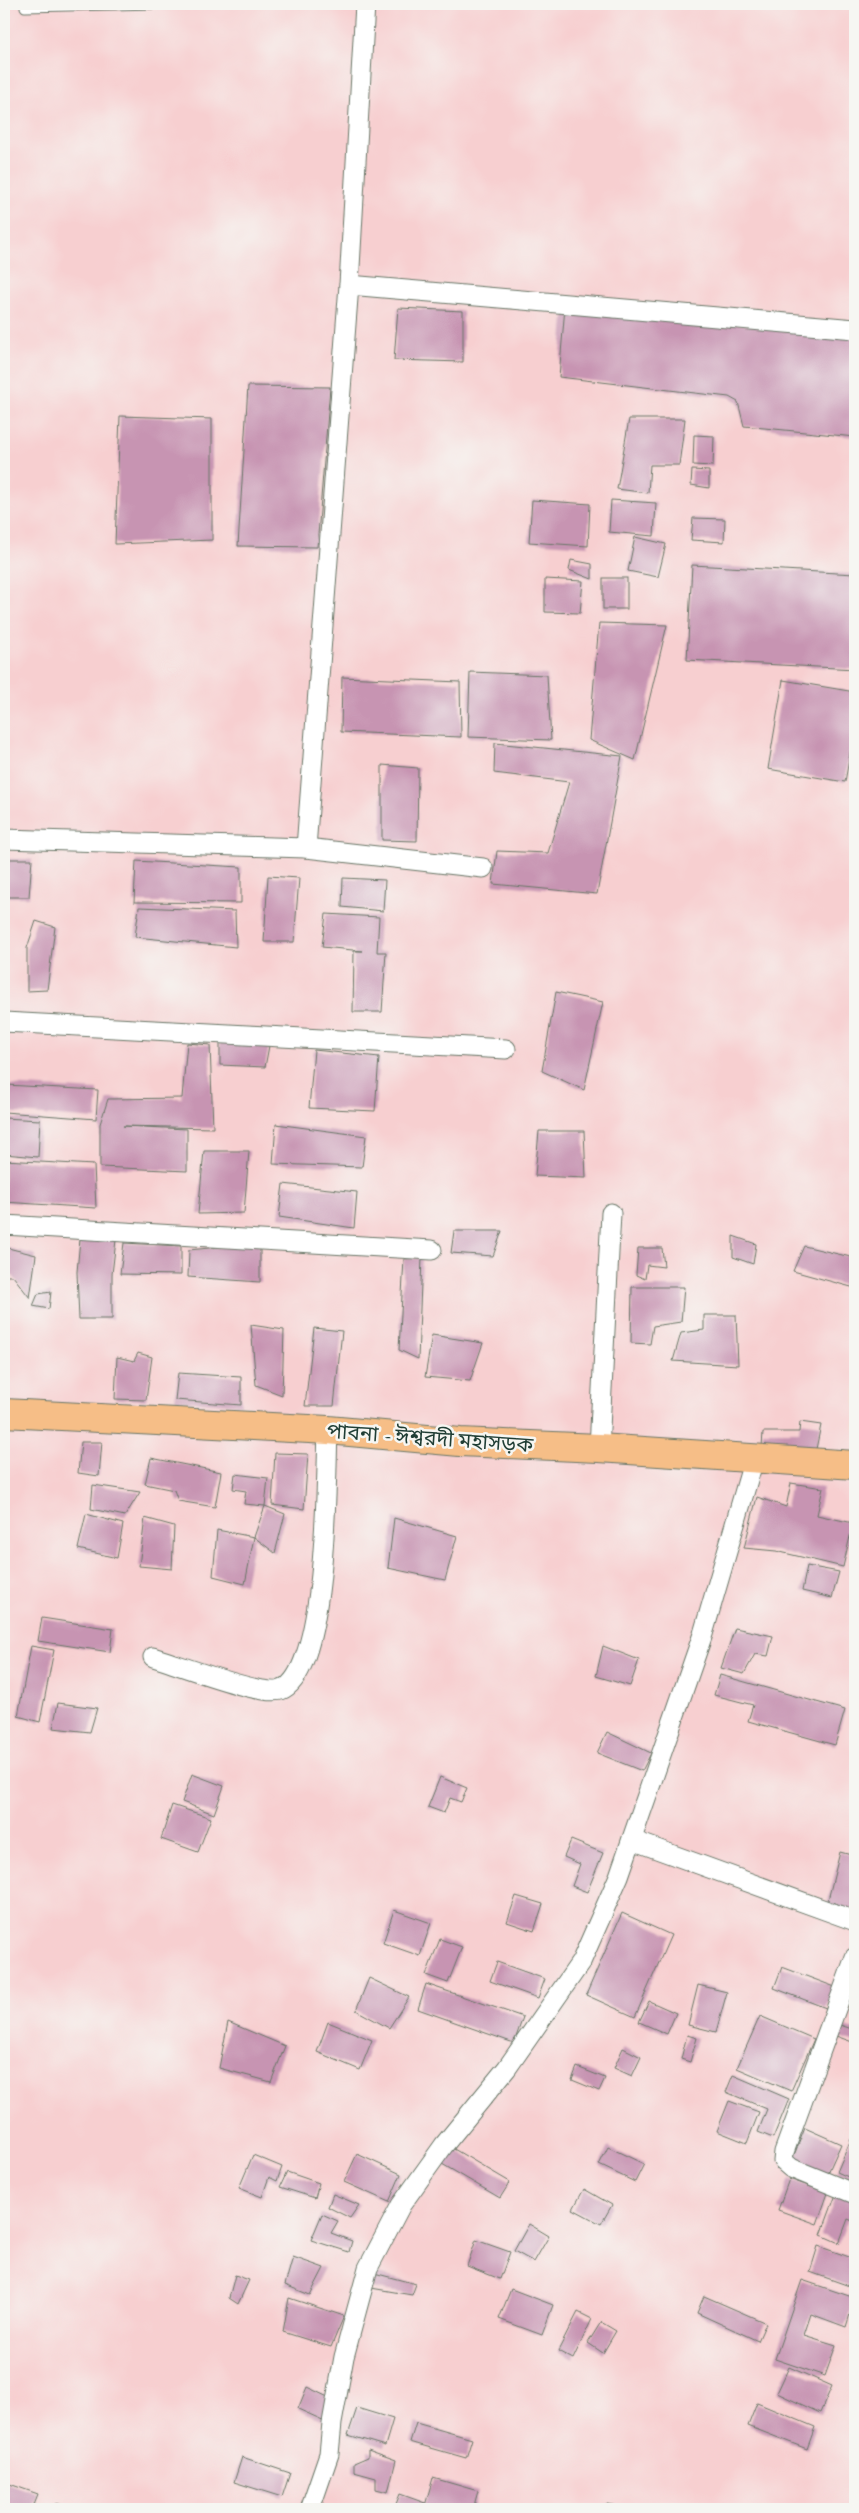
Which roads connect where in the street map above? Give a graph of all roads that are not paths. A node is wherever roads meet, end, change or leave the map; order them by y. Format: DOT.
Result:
graph roads {
  1 [pos="156,4"];
  2 [pos="365,4"];
  3 [pos="26,7"];
  4 [pos="349,285"];
  5 [pos="855,329"];
  6 [pos="4,839"];
  7 [pos="306,848"];
  8 [pos="483,868"];
  9 [pos="4,1022"];
  10 [pos="506,1049"];
  11 [pos="611,1213"];
  12 [pos="4,1225"];
  13 [pos="432,1250"];
  14 [pos="4,1413"];
  15 [pos="328,1430"];
  16 [pos="598,1448"];
  17 [pos="754,1459"];
  18 [pos="855,1465"];
  19 [pos="154,1656"];
  20 [pos="632,1840"];
  21 [pos="855,1921"];
  22 [pos="855,1957"];
  23 [pos="855,2194"];
  24 [pos="310,2509"];
  1 -- 3 [label="lane"];
  2 -- 4 [label="street"];
  4 -- 5 [label="street"];
  4 -- 7 [label="street"];
  6 -- 7 [label="street"];
  7 -- 8 [label="street"];
  9 -- 10 [label="street"];
  11 -- 16 [label="street"];
  12 -- 13 [label="street"];
  14 -- 15 [label="main road, পাবনা - ঈশ্বরদী মহাসড়ক"];
  15 -- 16 [label="main road, পাবনা - ঈশ্বরদী মহাসড়ক"];
  15 -- 19 [label="street"];
  16 -- 17 [label="main road, পাবনা - ঈশ্বরদী মহাসড়ক"];
  17 -- 18 [label="main road, পাবনা - ঈশ্বরদী মহাসড়ক"];
  17 -- 20 [label="street"];
  20 -- 21 [label="street"];
  20 -- 24 [label="street"];
  22 -- 23 [label="street"];
}
